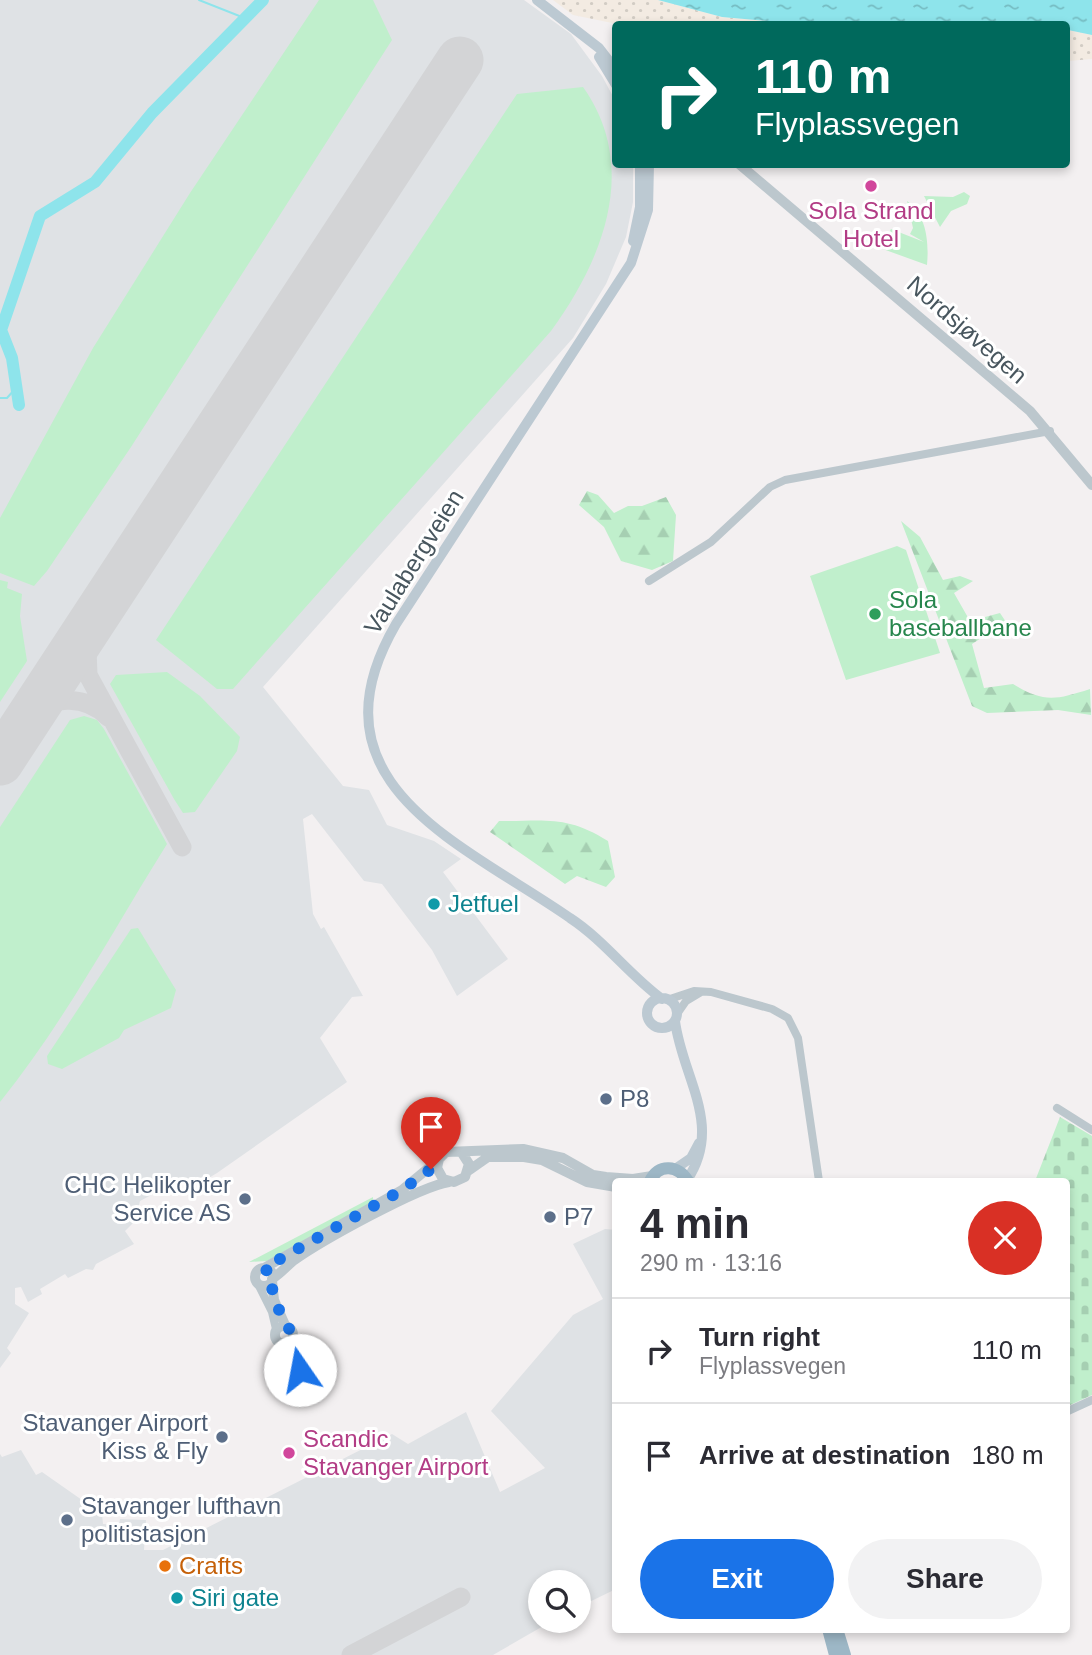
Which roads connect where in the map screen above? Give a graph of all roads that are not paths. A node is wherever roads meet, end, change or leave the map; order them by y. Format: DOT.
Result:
graph roads {
  1 [pos="537,0"];
  2 [pos="585,37"];
  3 [pos="612,65"];
  4 [pos="612,79"];
  5 [pos="640,168"];
  6 [pos="649,168"];
  7 [pos="744,168"];
  8 [pos="618,283"];
  9 [pos="1050,431"];
  10 [pos="1092,485"];
  11 [pos="649,581"];
  12 [pos="642,985"];
  13 [pos="701,992"];
  14 [pos="665,999"];
  15 [pos="647,1011"];
  16 [pos="676,1017"];
  17 [pos="659,1028"];
  18 [pos="678,1044"];
  19 [pos="1057,1108"];
  20 [pos="702,1130"];
  21 [pos="1092,1130"];
  22 [pos="462,1153"];
  23 [pos="438,1161"];
  24 [pos="675,1169"];
  25 [pos="468,1171"];
  26 [pos="615,1178"];
  27 [pos="652,1178"];
  28 [pos="685,1178"];
  29 [pos="688,1178"];
  30 [pos="819,1178"];
  31 [pos="449,1182"];
  32 [pos="612,1186"];
  33 [pos="264,1268"];
  34 [pos="272,1280"];
  35 [pos="258,1284"];
  36 [pos="280,1327"];
  37 [pos="293,1336"];
  38 [pos="281,1343"];
  39 [pos="290,1374"];
  40 [pos="284,1395"];
  41 [pos="1092,1400"];
  42 [pos="1070,1410"];
  43 [pos="829,1633"];
  44 [pos="838,1633"];
  45 [pos="835,1655"];
  46 [pos="845,1655"];
  1 -- 2 [label="main road"];
  2 -- 3 [label="main road"];
  2 -- 4 [label="main road"];
  5 -- 8 [label="main road, Vaulabergveien"];
  6 -- 8 [label="main road, Vaulabergveien"];
  7 -- 9 [label="street, Nordsjøvegen"];
  8 -- 12 [label="main road, Vaulabergveien"];
  9 -- 10 [label="street, Nordsjøvegen"];
  9 -- 11 [label="street"];
  12 -- 14 [label="main road, Vaulabergveien"];
  12 -- 15 [label="main road"];
  13 -- 14 [label="street"];
  13 -- 16 [label="street"];
  13 -- 30 [label="street"];
  14 -- 15 [label="main road"];
  14 -- 16 [label="main road"];
  15 -- 17 [label="main road"];
  16 -- 17 [label="main road"];
  16 -- 18 [label="main road"];
  17 -- 18 [label="main road"];
  18 -- 20 [label="main road"];
  19 -- 21 [label="street"];
  20 -- 24 [label="main road"];
  20 -- 29 [label="main road"];
  22 -- 23 [label="street"];
  22 -- 25 [label="street"];
  22 -- 26 [label="street"];
  23 -- 31 [label="street"];
  23 -- 33 [label="street"];
  24 -- 27 [label="highway"];
  24 -- 28 [label="highway"];
  25 -- 31 [label="street"];
  25 -- 32 [label="street"];
  31 -- 34 [label="street"];
  33 -- 34 [label="street"];
  33 -- 35 [label="street"];
  34 -- 35 [label="street"];
  34 -- 36 [label="street"];
  35 -- 36 [label="street"];
  36 -- 37 [label="street"];
  36 -- 38 [label="street"];
  37 -- 38 [label="street"];
  37 -- 40 [label="street"];
  38 -- 39 [label="street"];
  41 -- 42 [label="street"];
  43 -- 45 [label="highway"];
  44 -- 46 [label="highway"];
}
